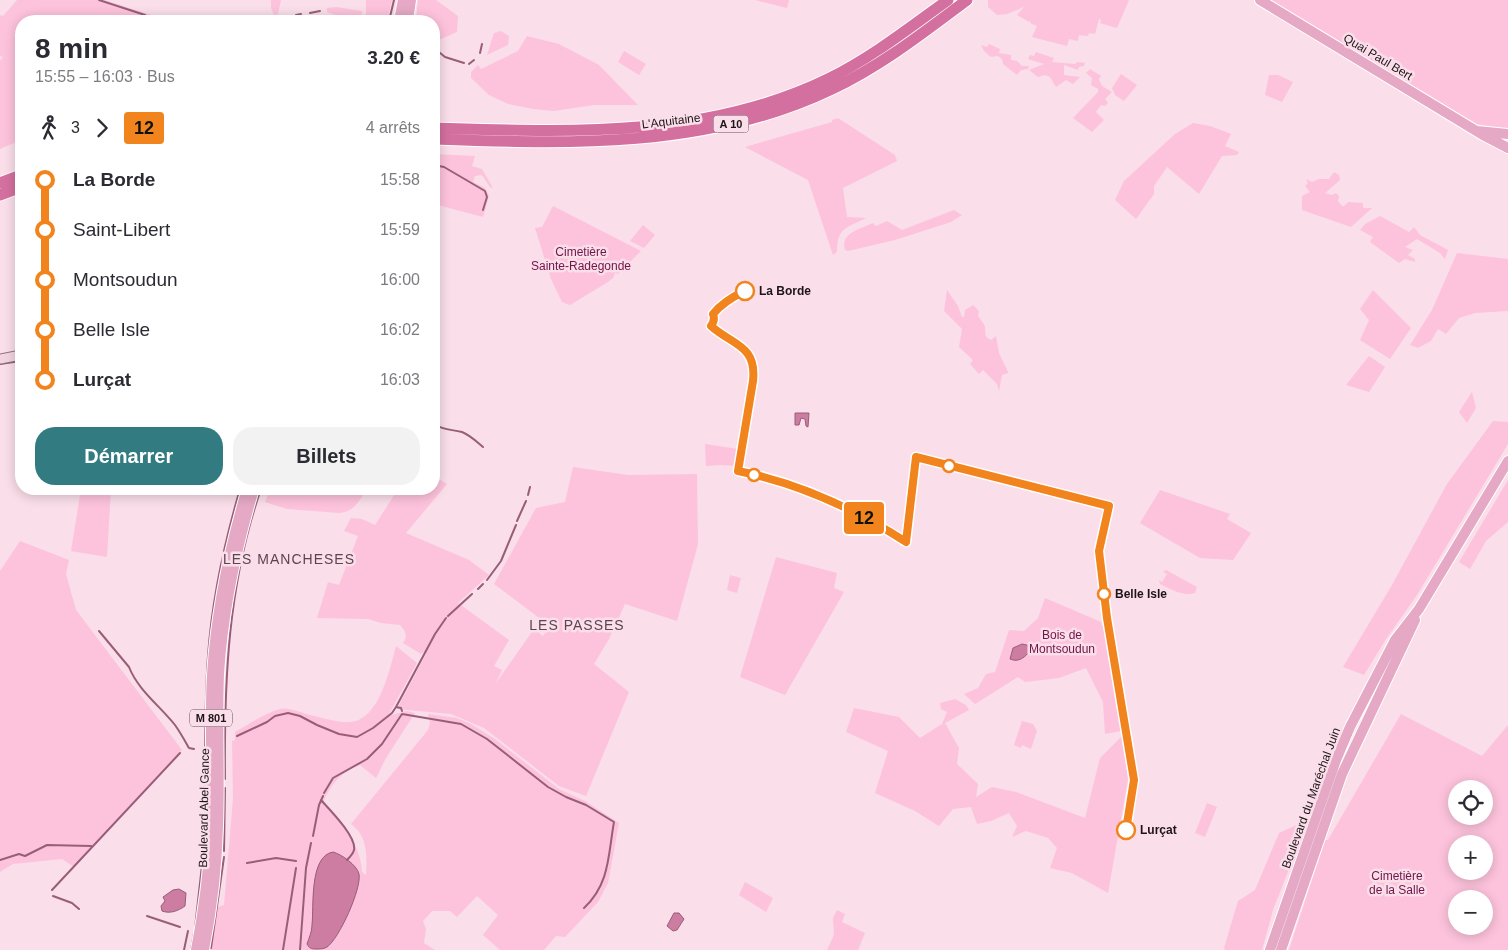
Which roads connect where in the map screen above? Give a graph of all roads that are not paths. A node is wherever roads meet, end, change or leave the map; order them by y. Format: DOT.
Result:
graph roads {
  1 [pos="403,0"];
  2 [pos="411,0"];
  3 [pos="968,0"];
  4 [pos="1260,0"];
  5 [pos="946,1"];
  6 [pos="400,15"];
  7 [pos="409,15"];
  8 [pos="440,128"];
  9 [pos="1479,133"];
  10 [pos="1508,134"];
  11 [pos="440,140"];
  12 [pos="1508,148"];
  13 [pos="1508,152"];
  14 [pos="15,177"];
  15 [pos="0,183"];
  16 [pos="15,189"];
  17 [pos="0,195"];
  18 [pos="15,356"];
  19 [pos="0,358"];
  20 [pos="1508,461"];
  21 [pos="245,495"];
  22 [pos="252,495"];
  23 [pos="1419,609"];
  24 [pos="196,950"];
  25 [pos="204,950"];
  26 [pos="1270,950"];
  27 [pos="1281,950"];
  1 -- 6 [label="main road"];
  2 -- 7 [label="main road"];
  3 -- 11 [label="highway, L'Aquitaine / A 10"];
  4 -- 9 [label="main road, Quai Paul Bert"];
  5 -- 8 [label="highway, L'Aquitaine / A 10"];
  9 -- 10 [label="main road"];
  9 -- 12 [label="main road, Quai Paul Bert"];
  9 -- 13 [label="main road, Quai Paul Bert"];
  14 -- 15 [label="highway"];
  16 -- 17 [label="highway"];
  18 -- 19 [label="street"];
  20 -- 23 [label="main road, Boulevard du Maréchal Juin"];
  21 -- 24 [label="main road, Boulevard Abel Gance / M 801"];
  22 -- 25 [label="main road, Boulevard Abel Gance / M 801"];
  23 -- 26 [label="main road, Boulevard du Maréchal Juin"];
  23 -- 27 [label="main road, Boulevard du Maréchal Juin"];
}
